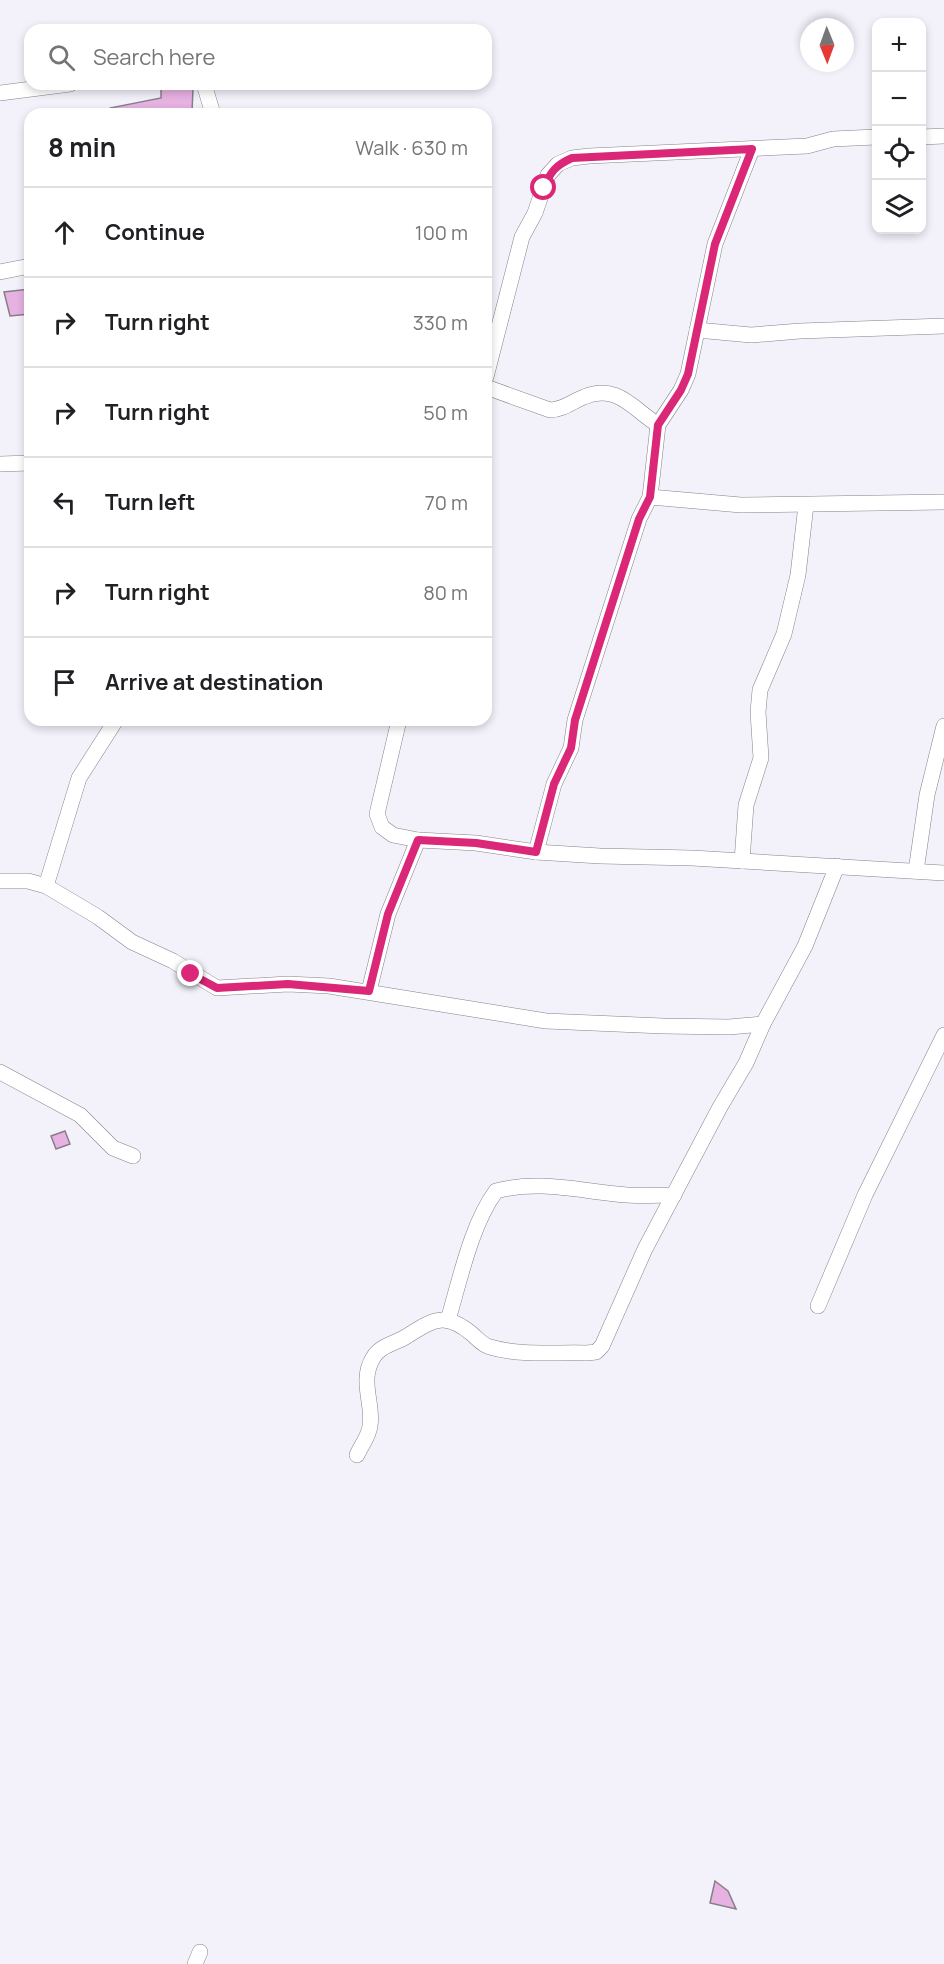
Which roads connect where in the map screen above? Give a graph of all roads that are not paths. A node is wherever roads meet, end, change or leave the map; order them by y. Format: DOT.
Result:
graph roads {
  1 [pos="24,90"];
  2 [pos="206,90"];
  3 [pos="0,93"];
  4 [pos="211,108"];
  5 [pos="944,136"];
  6 [pos="872,137"];
  7 [pos="926,137"];
  8 [pos="752,149"];
  9 [pos="24,267"];
  10 [pos="0,272"];
  11 [pos="944,326"];
  12 [pos="697,330"];
  13 [pos="492,354"];
  14 [pos="492,389"];
  15 [pos="658,425"];
  16 [pos="24,463"];
  17 [pos="0,464"];
  18 [pos="650,497"];
  19 [pos="944,502"];
  20 [pos="806,505"];
  21 [pos="112,726"];
  22 [pos="398,726"];
  23 [pos="944,726"];
  24 [pos="418,840"];
  25 [pos="536,852"];
  26 [pos="742,861"];
  27 [pos="837,866"];
  28 [pos="916,871"];
  29 [pos="944,873"];
  30 [pos="0,881"];
  31 [pos="46,886"];
  32 [pos="369,991"];
  33 [pos="763,1024"];
  34 [pos="944,1035"];
  35 [pos="0,1072"];
  36 [pos="133,1156"];
  37 [pos="674,1195"];
  38 [pos="818,1306"];
  39 [pos="448,1320"];
  40 [pos="357,1455"];
  1 -- 3 [label="street"];
  2 -- 4 [label="street"];
  5 -- 7 [label="street"];
  6 -- 8 [label="street"];
  8 -- 12 [label="street"];
  8 -- 13 [label="street"];
  9 -- 10 [label="street"];
  11 -- 12 [label="street"];
  12 -- 15 [label="street"];
  14 -- 15 [label="street"];
  15 -- 18 [label="street"];
  16 -- 17 [label="street"];
  18 -- 20 [label="street"];
  18 -- 25 [label="street"];
  19 -- 20 [label="street"];
  20 -- 26 [label="street"];
  21 -- 31 [label="street"];
  22 -- 24 [label="street"];
  23 -- 28 [label="street"];
  24 -- 25 [label="street"];
  24 -- 32 [label="street"];
  25 -- 26 [label="street"];
  26 -- 27 [label="street"];
  27 -- 28 [label="street"];
  27 -- 33 [label="street"];
  28 -- 29 [label="street"];
  30 -- 31 [label="street"];
  31 -- 32 [label="street"];
  32 -- 33 [label="street"];
  33 -- 37 [label="street"];
  34 -- 38 [label="street"];
  35 -- 36 [label="street"];
  37 -- 39 [label="street"];
  37 -- 39 [label="street"];
  39 -- 40 [label="street"];
}
